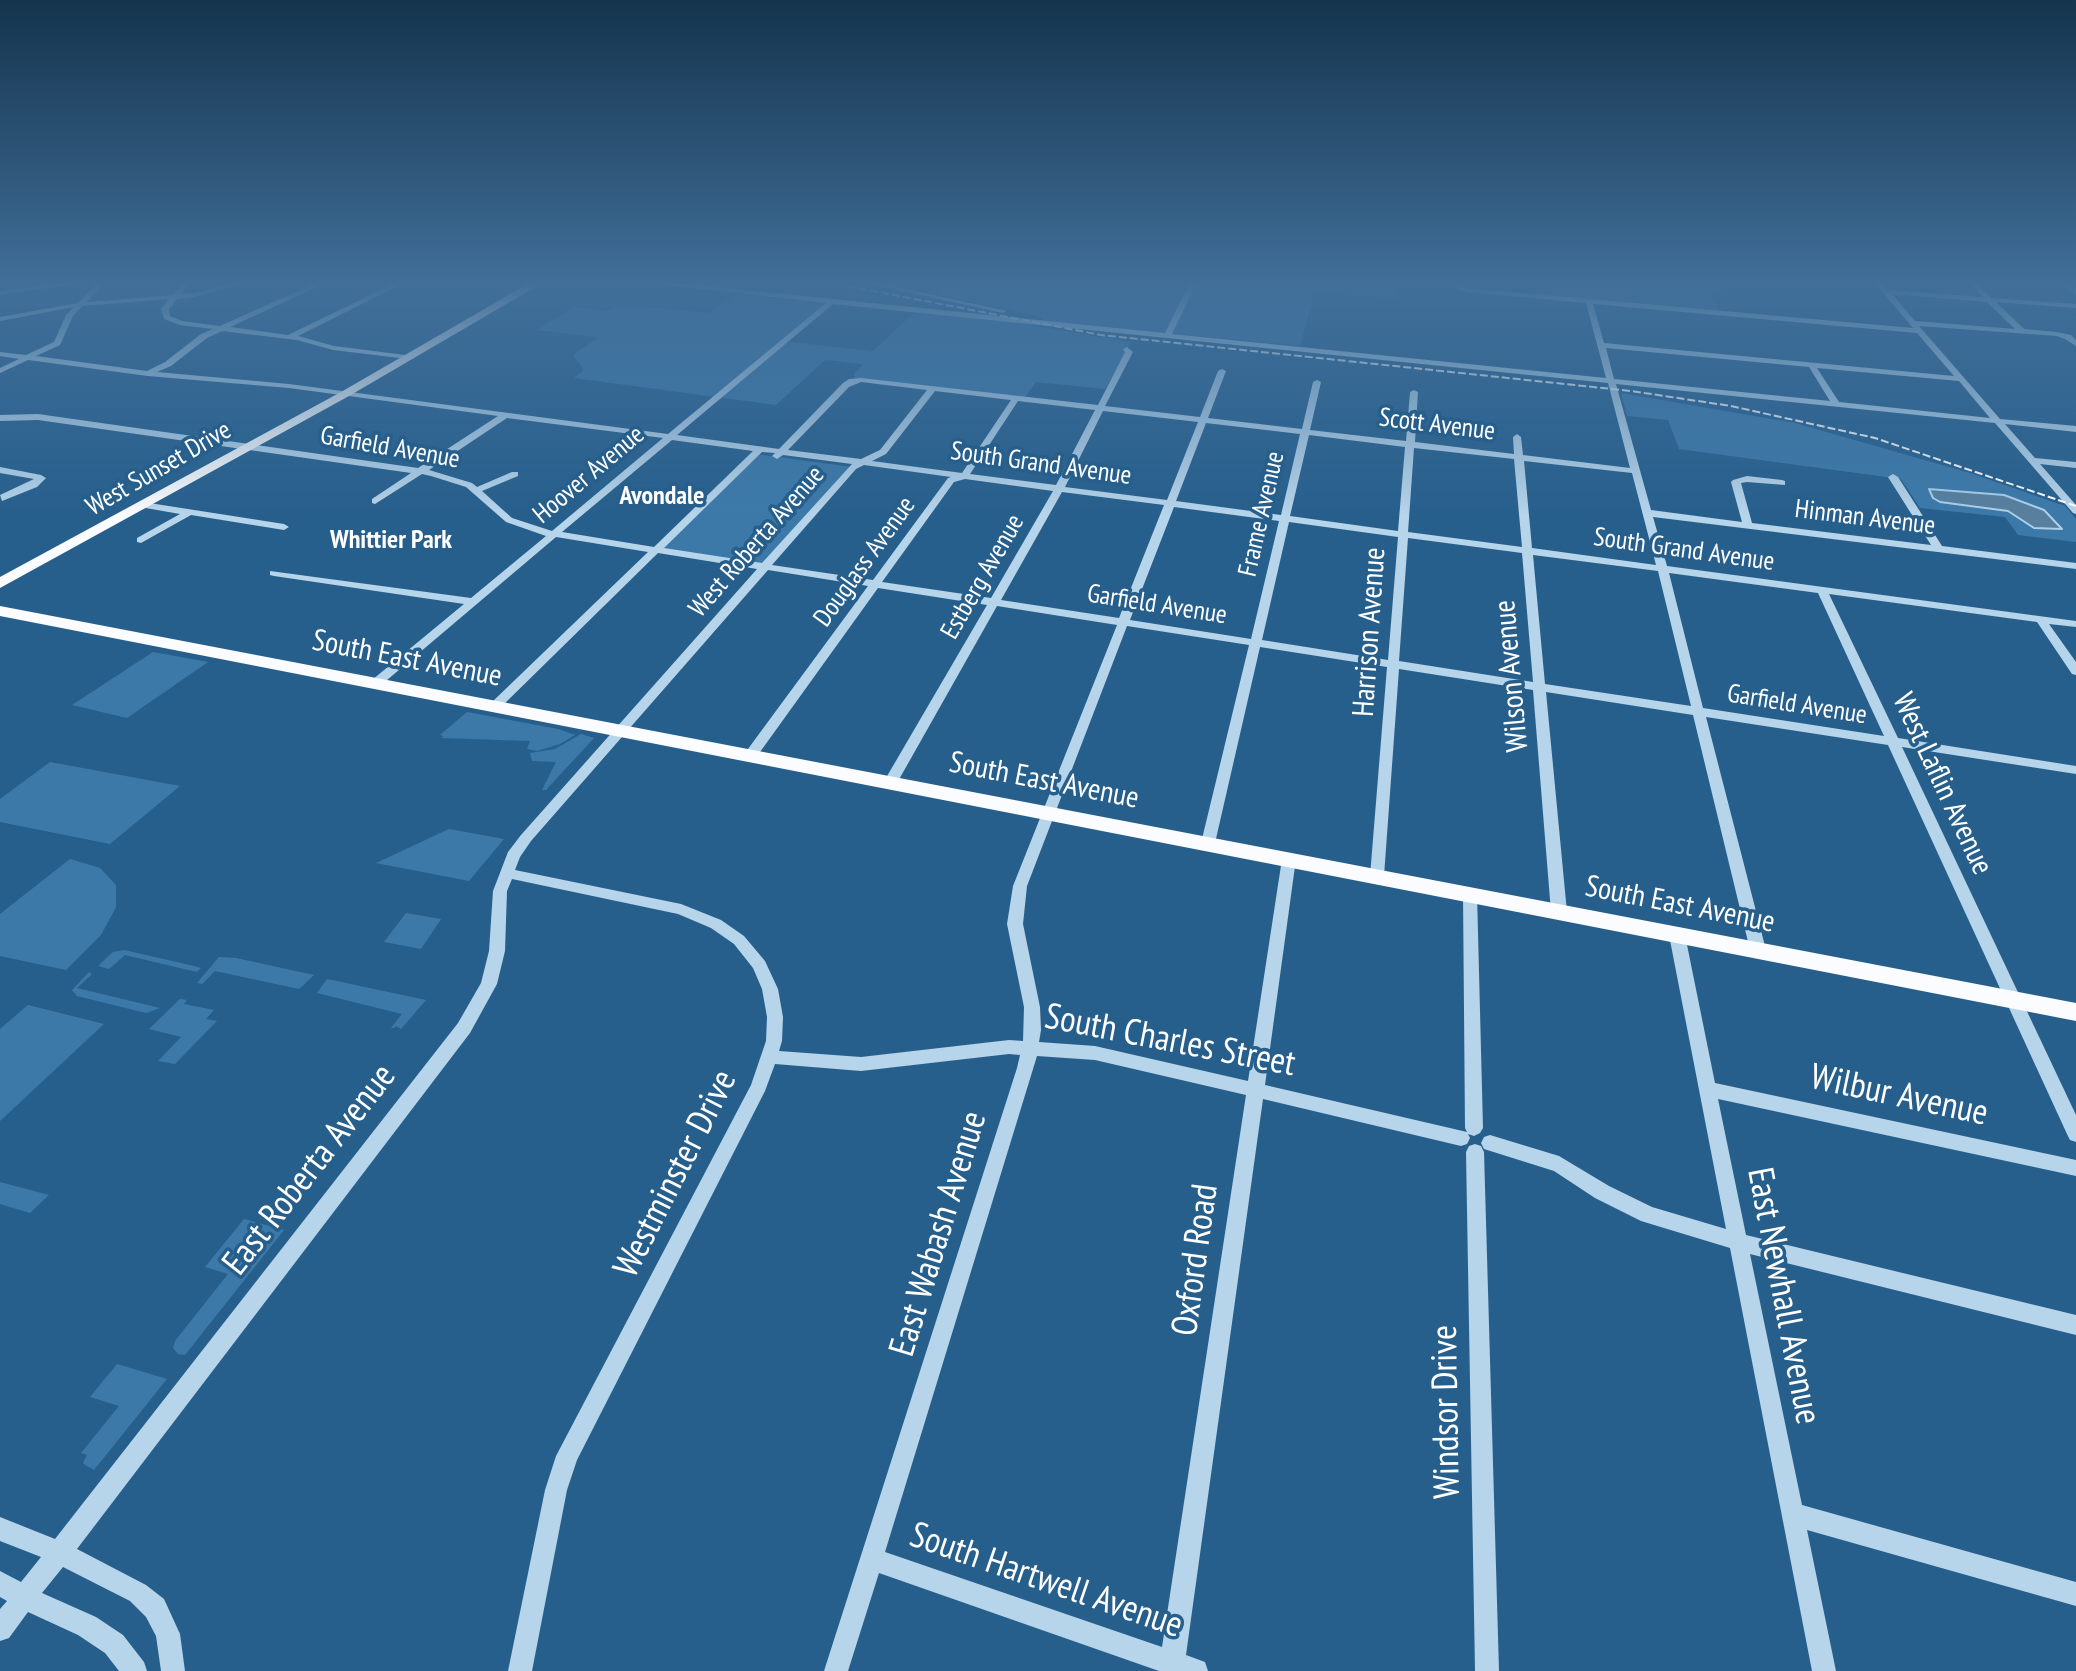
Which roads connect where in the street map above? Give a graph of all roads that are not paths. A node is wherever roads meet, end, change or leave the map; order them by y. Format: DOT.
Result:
graph roads {
  1 [pos="25,360"];
  2 [pos="45,360"];
  3 [pos="170,360"];
  4 [pos="400,360"];
  5 [pos="761,360"];
  6 [pos="1125,360"];
  7 [pos="1403,360"];
  8 [pos="1605,360"];
  9 [pos="1767,360"];
  10 [pos="1945,360"];
  11 [pos="0,361"];
  12 [pos="17,363"];
  13 [pos="1811,364"];
  14 [pos="0,371"];
  15 [pos="1222,371"];
  16 [pos="148,374"];
  17 [pos="136,379"];
  18 [pos="1961,379"];
  19 [pos="1610,381"];
  20 [pos="1317,382"];
  21 [pos="933,388"];
  22 [pos="1414,392"];
  23 [pos="336,396"];
  24 [pos="1016,398"];
  25 [pos="1836,404"];
  26 [pos="1099,408"];
  27 [pos="0,418"];
  28 [pos="501,418"];
  29 [pos="1202,420"];
  30 [pos="1997,421"];
  31 [pos="2076,429"];
  32 [pos="1304,432"];
  33 [pos="1517,437"];
  34 [pos="666,439"];
  35 [pos="1410,444"];
  36 [pos="247,447"];
  37 [pos="758,452"];
  38 [pos="780,455"];
  39 [pos="1519,457"];
  40 [pos="2031,460"];
  41 [pos="858,465"];
  42 [pos="2076,465"];
  43 [pos="0,470"];
  44 [pos="1636,471"];
  45 [pos="419,472"];
  46 [pos="515,474"];
  47 [pos="964,476"];
  48 [pos="1893,477"];
  49 [pos="951,480"];
  50 [pos="1782,483"];
  51 [pos="477,490"];
  52 [pos="1057,491"];
  53 [pos="2,498"];
  54 [pos="375,501"];
  55 [pos="143,505"];
  56 [pos="1168,506"];
  57 [pos="2076,511"];
  58 [pos="190,512"];
  59 [pos="1648,513"];
  60 [pos="1283,521"];
  61 [pos="1748,525"];
  62 [pos="284,527"];
  63 [pos="553,534"];
  64 [pos="1403,538"];
  65 [pos="141,540"];
  66 [pos="80,541"];
  67 [pos="1939,549"];
  68 [pos="657,550"];
  69 [pos="1527,554"];
  70 [pos="2076,566"];
  71 [pos="765,567"];
  72 [pos="1663,572"];
  73 [pos="274,573"];
  74 [pos="0,582"];
  75 [pos="876,584"];
  76 [pos="0,591"];
  77 [pos="1824,593"];
  78 [pos="474,602"];
  79 [pos="994,602"];
  80 [pos="0,611"];
  81 [pos="1123,622"];
  82 [pos="2042,622"];
  83 [pos="2076,624"];
  84 [pos="2076,630"];
  85 [pos="1254,643"];
  86 [pos="1393,664"];
  87 [pos="2076,671"];
  88 [pos="376,683"];
  89 [pos="1539,687"];
  90 [pos="495,706"];
  91 [pos="1698,712"];
  92 [pos="619,731"];
  93 [pos="1894,742"];
  94 [pos="750,756"];
  95 [pos="2076,770"];
  96 [pos="890,783"];
  97 [pos="1047,812"];
  98 [pos="1208,843"];
  99 [pos="1289,859"];
  100 [pos="506,873"];
  101 [pos="1377,876"];
  102 [pos="1470,894"];
  103 [pos="1559,912"];
  104 [pos="1677,935"];
  105 [pos="1758,950"];
  106 [pos="2015,1000"];
  107 [pos="2076,1012"];
  108 [pos="1031,1047"];
  109 [pos="769,1057"];
  110 [pos="1708,1089"];
  111 [pos="1255,1090"];
  112 [pos="2076,1134"];
  113 [pos="1475,1140"];
  114 [pos="2076,1168"];
  115 [pos="1739,1242"];
  116 [pos="2076,1325"];
  117 [pos="1792,1514"];
  118 [pos="0,1529"];
  119 [pos="59,1552"];
  120 [pos="872,1559"];
  121 [pos="0,1583"];
  122 [pos="2076,1594"];
  123 [pos="25,1598"];
  124 [pos="0,1629"];
  125 [pos="1171,1667"];
  126 [pos="135,1671"];
  127 [pos="173,1671"];
  128 [pos="520,1671"];
  129 [pos="836,1671"];
  130 [pos="1196,1671"];
  131 [pos="1487,1671"];
  132 [pos="1824,1671"];
  1 -- 12 [label="street"];
  2 -- 16 [label="street, South Grand Avenue"];
  3 -- 16 [label="street"];
  4 -- 23 [label="main road, West Sunset Drive"];
  5 -- 34 [label="street, Hoover Avenue"];
  6 -- 26 [label="street, Estberg Avenue"];
  7 -- 19 [label="street"];
  8 -- 19 [label="street"];
  9 -- 13 [label="street"];
  10 -- 18 [label="street"];
  11 -- 12 [label="street, South Grand Avenue"];
  12 -- 14 [label="street"];
  12 -- 17 [label="street, South Grand Avenue"];
  13 -- 18 [label="street"];
  13 -- 25 [label="street"];
  15 -- 29 [label="street, East Wabash Avenue"];
  16 -- 17 [label="street"];
  16 -- 23 [label="street, South Grand Avenue"];
  17 -- 23 [label="street, South Grand Avenue"];
  18 -- 30 [label="street"];
  19 -- 25 [label="street"];
  19 -- 44 [label="street"];
  20 -- 32 [label="street, Frame Avenue"];
  21 -- 24 [label="street, Scott Avenue"];
  21 -- 38 [label="street, Scott Avenue"];
  21 -- 41 [label="street, West Roberta Avenue"];
  22 -- 35 [label="street, Harrison Avenue"];
  23 -- 28 [label="street, South Grand Avenue"];
  23 -- 36 [label="main road, West Sunset Drive"];
  24 -- 26 [label="street, Scott Avenue"];
  24 -- 47 [label="street"];
  25 -- 30 [label="street"];
  26 -- 29 [label="street, Scott Avenue"];
  26 -- 52 [label="street, Estberg Avenue"];
  27 -- 36 [label="street, Garfield Avenue"];
  28 -- 34 [label="street, South Grand Avenue"];
  28 -- 45 [label="street"];
  29 -- 32 [label="street, Scott Avenue"];
  29 -- 56 [label="street, East Wabash Avenue"];
  30 -- 31 [label="street"];
  30 -- 40 [label="street"];
  32 -- 35 [label="street, Scott Avenue"];
  32 -- 60 [label="street, Frame Avenue"];
  33 -- 39 [label="street, Wilson Avenue"];
  34 -- 37 [label="street, South Grand Avenue"];
  34 -- 63 [label="street, Hoover Avenue"];
  35 -- 39 [label="street, Scott Avenue"];
  35 -- 64 [label="street, Harrison Avenue"];
  36 -- 45 [label="street, Garfield Avenue"];
  36 -- 55 [label="main road, West Sunset Drive"];
  37 -- 38 [label="street, South Grand Avenue"];
  37 -- 68 [label="street"];
  38 -- 41 [label="street, South Grand Avenue"];
  39 -- 44 [label="street, Scott Avenue"];
  39 -- 69 [label="street, Wilson Avenue"];
  40 -- 42 [label="street"];
  40 -- 57 [label="street"];
  41 -- 47 [label="street, South Grand Avenue"];
  41 -- 49 [label="street, South Grand Avenue"];
  41 -- 71 [label="street, West Roberta Avenue"];
  43 -- 53 [label="street"];
  44 -- 59 [label="street"];
  45 -- 51 [label="street, Garfield Avenue"];
  45 -- 54 [label="street"];
  46 -- 51 [label="street"];
  47 -- 49 [label="street, Douglass Avenue"];
  47 -- 52 [label="street, South Grand Avenue"];
  48 -- 67 [label="street"];
  49 -- 52 [label="street, South Grand Avenue"];
  49 -- 75 [label="street, Douglass Avenue"];
  50 -- 61 [label="street"];
  51 -- 63 [label="street, Garfield Avenue"];
  52 -- 56 [label="street, South Grand Avenue"];
  52 -- 79 [label="street, Estberg Avenue"];
  55 -- 58 [label="street"];
  55 -- 66 [label="main road, West Sunset Drive"];
  56 -- 60 [label="street, South Grand Avenue"];
  56 -- 81 [label="street, East Wabash Avenue"];
  58 -- 62 [label="street"];
  58 -- 65 [label="street"];
  59 -- 61 [label="street, Hinman Avenue"];
  59 -- 72 [label="street"];
  60 -- 64 [label="street, South Grand Avenue"];
  60 -- 85 [label="street, Frame Avenue"];
  61 -- 67 [label="street, Hinman Avenue"];
  63 -- 68 [label="street, Garfield Avenue"];
  63 -- 78 [label="street, Hoover Avenue"];
  64 -- 69 [label="street, South Grand Avenue"];
  64 -- 86 [label="street, Harrison Avenue"];
  66 -- 74 [label="main road, West Sunset Drive"];
  66 -- 76 [label="main road, West Sunset Drive"];
  67 -- 70 [label="street, Hinman Avenue"];
  68 -- 71 [label="street, Garfield Avenue"];
  68 -- 90 [label="street"];
  69 -- 72 [label="street, South Grand Avenue"];
  69 -- 89 [label="street, Wilson Avenue"];
  71 -- 75 [label="street, Garfield Avenue"];
  71 -- 92 [label="street, West Roberta Avenue"];
  72 -- 77 [label="street, South Grand Avenue"];
  72 -- 91 [label="street"];
  73 -- 78 [label="street"];
  75 -- 79 [label="street, Garfield Avenue"];
  75 -- 94 [label="street, Douglass Avenue"];
  77 -- 82 [label="street, South Grand Avenue"];
  77 -- 93 [label="street, West Laflin Avenue"];
  78 -- 88 [label="street, Hoover Avenue"];
  79 -- 81 [label="street, Garfield Avenue"];
  79 -- 96 [label="street, Estberg Avenue"];
  80 -- 88 [label="main road, South East Avenue"];
  81 -- 85 [label="street, Garfield Avenue"];
  81 -- 97 [label="street, East Wabash Avenue"];
  82 -- 83 [label="street, South Grand Avenue"];
  82 -- 84 [label="street, South Grand Avenue"];
  82 -- 87 [label="street"];
  85 -- 86 [label="street, Garfield Avenue"];
  85 -- 98 [label="street, Frame Avenue"];
  86 -- 89 [label="street, Garfield Avenue"];
  86 -- 101 [label="street, Harrison Avenue"];
  88 -- 90 [label="main road, South East Avenue"];
  89 -- 91 [label="street, Garfield Avenue"];
  89 -- 103 [label="street, Wilson Avenue"];
  90 -- 92 [label="main road, South East Avenue"];
  91 -- 93 [label="street, Garfield Avenue"];
  91 -- 105 [label="street"];
  92 -- 94 [label="main road, South East Avenue"];
  92 -- 100 [label="street, East Roberta Avenue"];
  93 -- 95 [label="street, Garfield Avenue"];
  93 -- 106 [label="street, West Laflin Avenue"];
  94 -- 96 [label="main road, South East Avenue"];
  96 -- 97 [label="main road, South East Avenue"];
  97 -- 98 [label="main road, South East Avenue"];
  97 -- 108 [label="street, East Wabash Avenue"];
  98 -- 99 [label="main road, South East Avenue"];
  99 -- 101 [label="main road, South East Avenue"];
  99 -- 111 [label="street, Oxford Road"];
  100 -- 109 [label="street, Westminster Drive"];
  100 -- 119 [label="street, East Roberta Avenue"];
  101 -- 102 [label="main road, South East Avenue"];
  102 -- 103 [label="main road, South East Avenue"];
  102 -- 113 [label="street, Windsor Drive"];
  103 -- 104 [label="main road, South East Avenue"];
  104 -- 105 [label="main road, South East Avenue"];
  104 -- 110 [label="street, East Newhall Avenue"];
  105 -- 106 [label="main road, South East Avenue"];
  106 -- 107 [label="main road, South East Avenue"];
  106 -- 112 [label="street, West Laflin Avenue"];
  108 -- 109 [label="street, South Charles Street"];
  108 -- 111 [label="street, South Charles Street"];
  108 -- 120 [label="street, East Wabash Avenue"];
  109 -- 128 [label="street, Westminster Drive"];
  110 -- 114 [label="street, Wilbur Avenue"];
  110 -- 115 [label="street, East Newhall Avenue"];
  111 -- 113 [label="street, South Charles Street"];
  111 -- 125 [label="street, Oxford Road"];
  113 -- 115 [label="street, South Charles Street"];
  113 -- 131 [label="street, Windsor Drive"];
  115 -- 116 [label="street, South Charles Street"];
  115 -- 117 [label="street, East Newhall Avenue"];
  117 -- 122 [label="street"];
  117 -- 132 [label="street, East Newhall Avenue"];
  118 -- 119 [label="street"];
  119 -- 123 [label="street, East Roberta Avenue"];
  119 -- 127 [label="street"];
  120 -- 125 [label="street, South Hartwell Avenue"];
  120 -- 129 [label="street, East Wabash Avenue"];
  121 -- 123 [label="street"];
  123 -- 124 [label="street, East Roberta Avenue"];
  123 -- 126 [label="street"];
  125 -- 130 [label="street, South Hartwell Avenue"];
}
